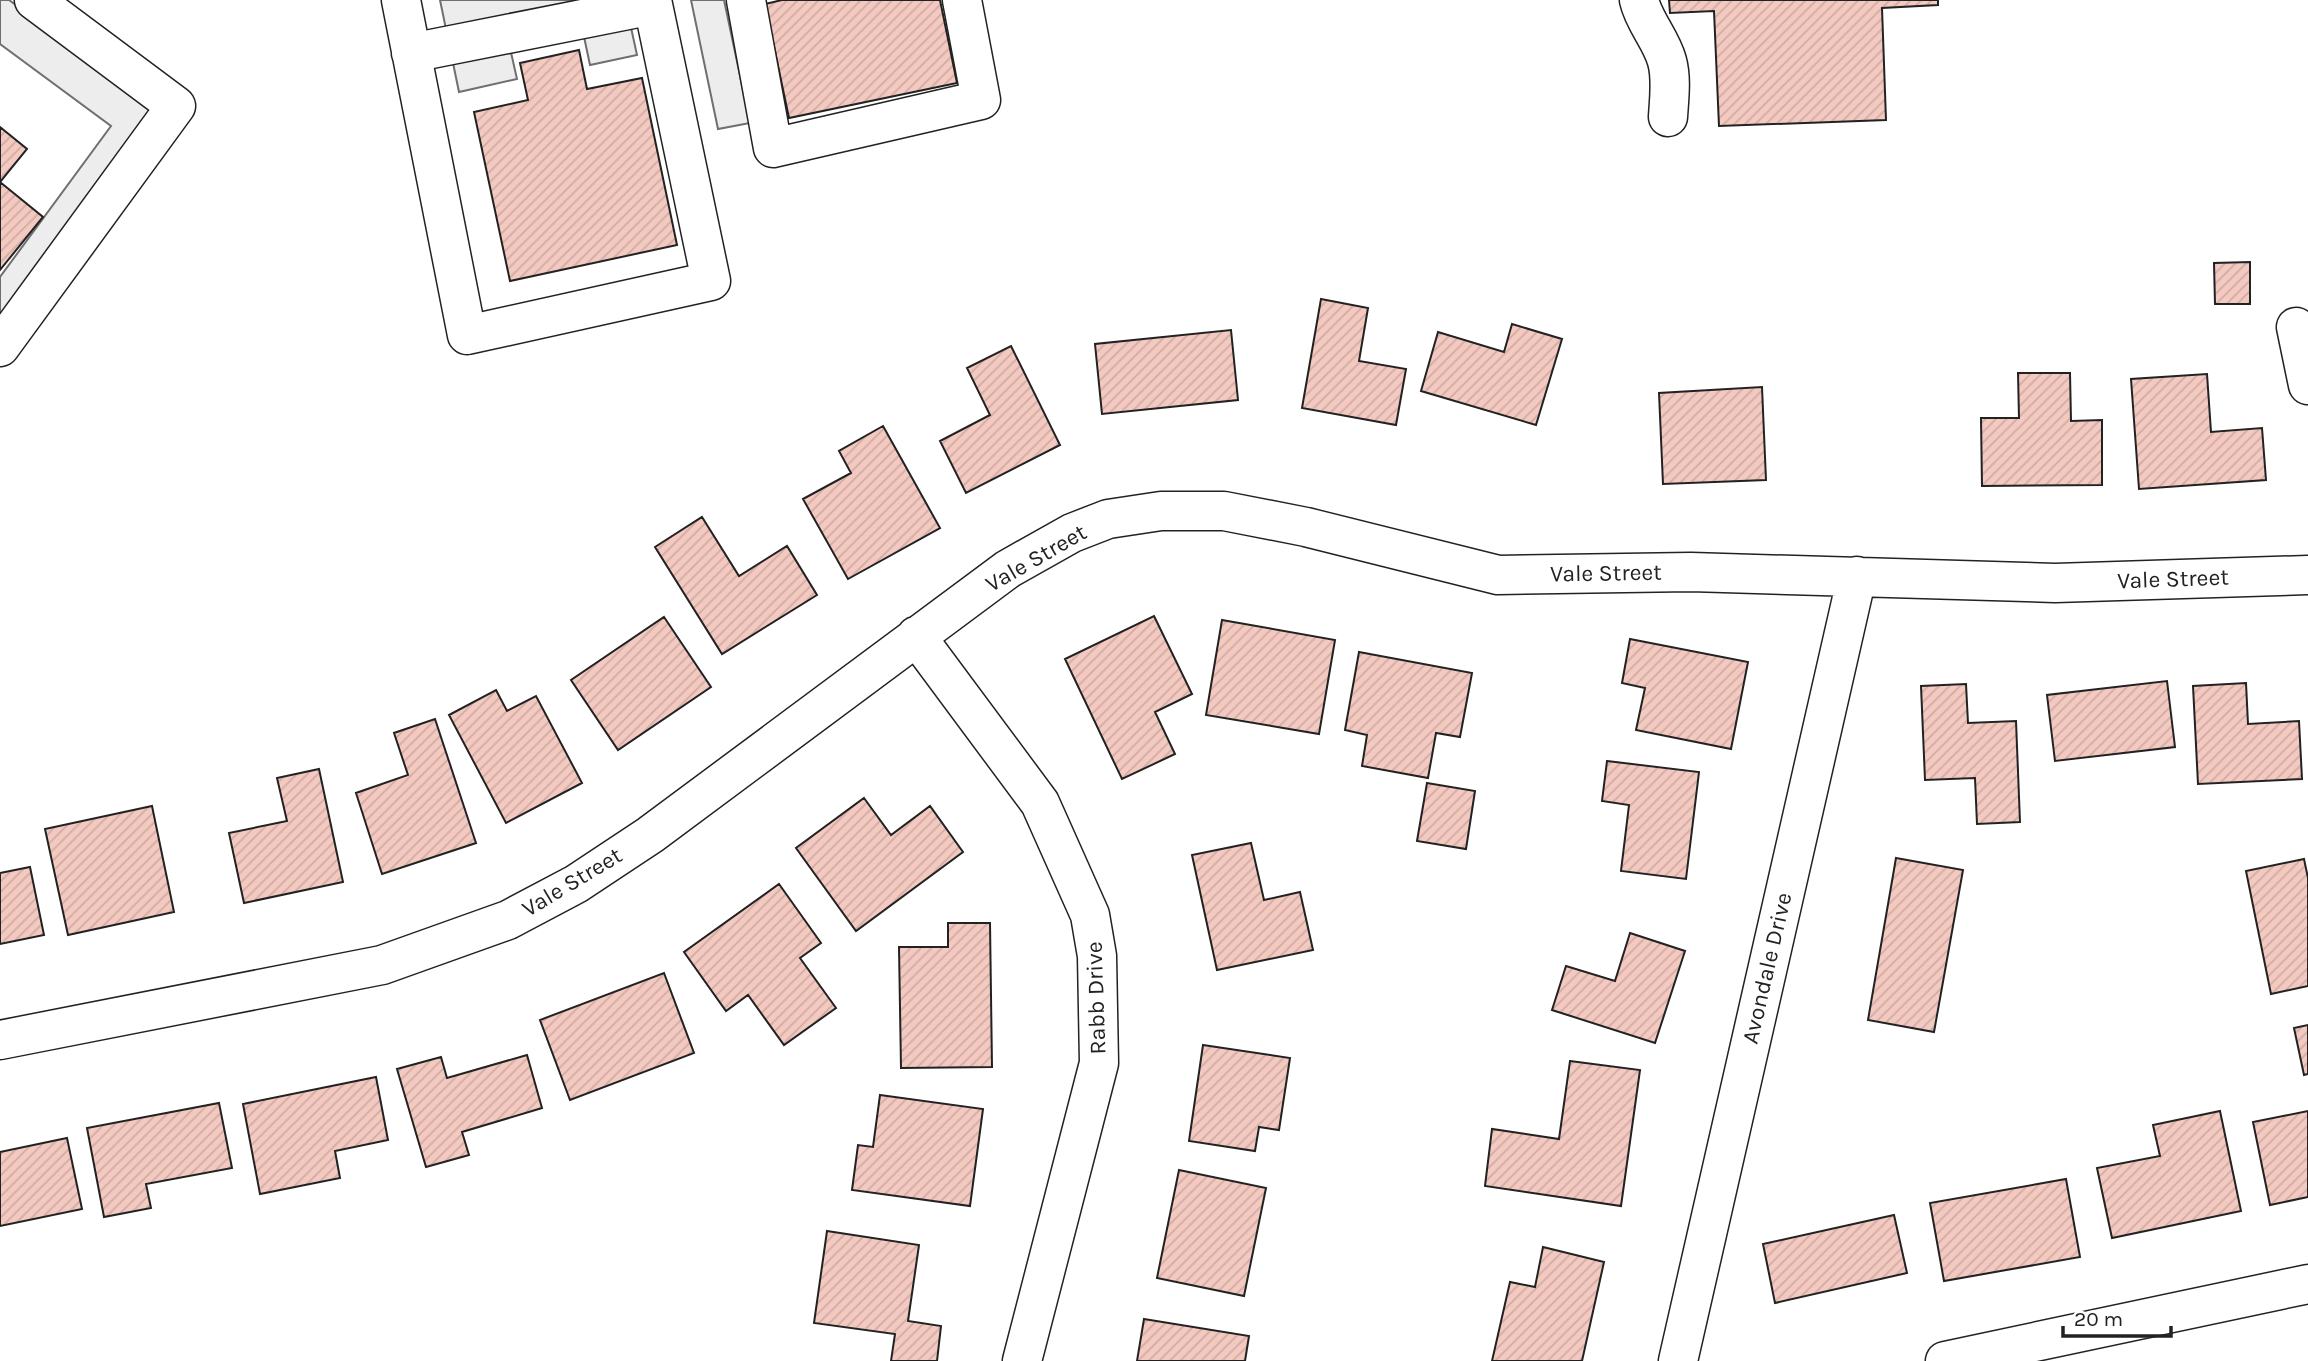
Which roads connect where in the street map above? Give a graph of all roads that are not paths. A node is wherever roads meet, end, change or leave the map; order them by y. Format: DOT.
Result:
graph roads {
  1 [pos="34,0"];
  2 [pos="401,0"];
  3 [pos="746,0"];
  4 [pos="962,0"];
  5 [pos="1639,0"];
  6 [pos="653,3"];
  7 [pos="411,53"];
  8 [pos="1668,117"];
  9 [pos="2296,327"];
  10 [pos="0,346"];
  11 [pos="2308,385"];
  12 [pos="2308,575"];
  13 [pos="1857,576"];
  14 [pos="916,636"];
  15 [pos="0,1040"];
  16 [pos="2308,1284"];
  17 [pos="1023,1361"];
  18 [pos="1678,1361"];
  19 [pos="1945,1361"];
  1 -- 10 [label="street"];
  2 -- 7 [label="street"];
  3 -- 4 [label="street"];
  5 -- 8 [label="street"];
  6 -- 7 [label="street"];
  6 -- 7 [label="street"];
  9 -- 11 [label="street"];
  12 -- 13 [label="street, Vale Street"];
  13 -- 14 [label="street, Vale Street"];
  13 -- 18 [label="street, Avondale Drive"];
  14 -- 15 [label="street, Vale Street"];
  14 -- 17 [label="street, Rabb Drive"];
  16 -- 19 [label="street"];
}
